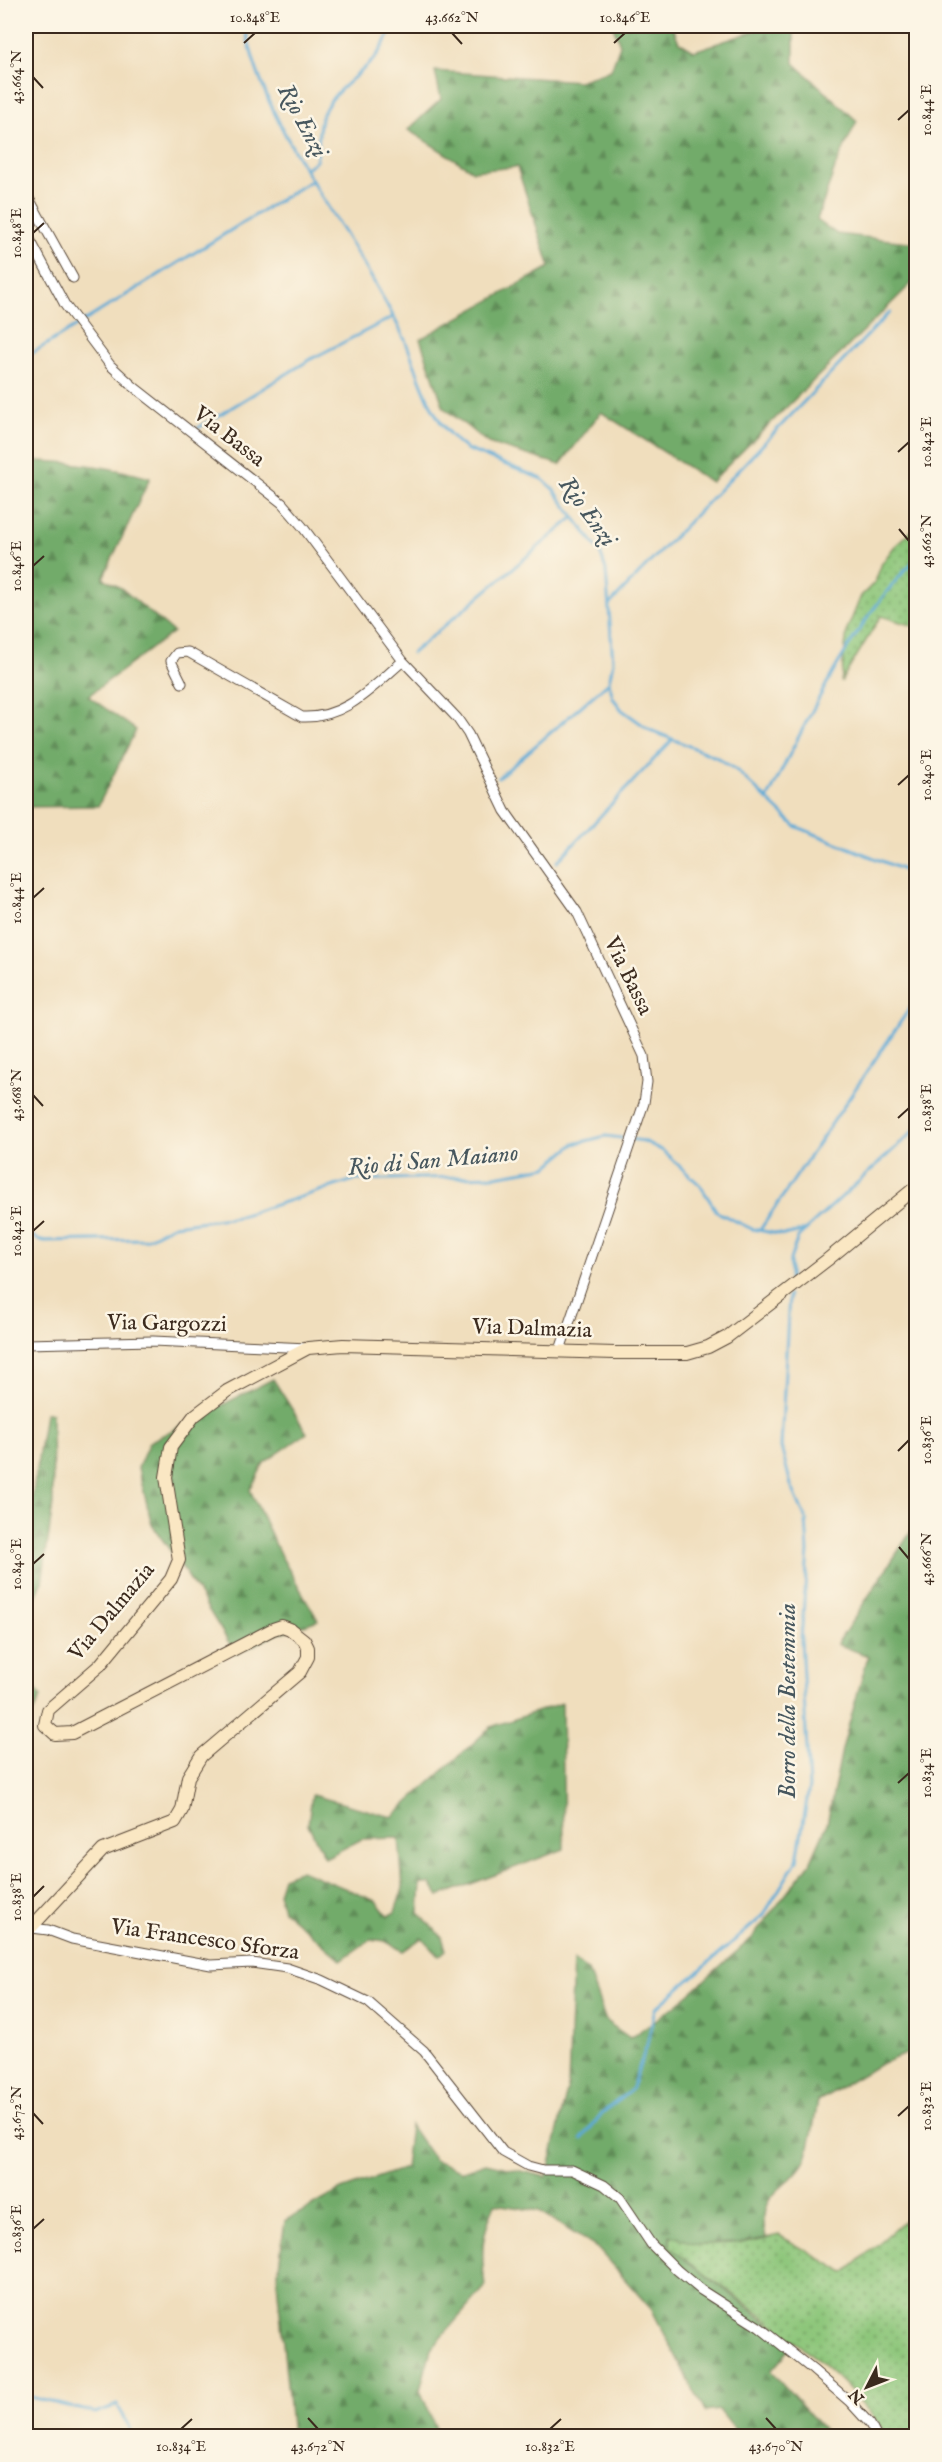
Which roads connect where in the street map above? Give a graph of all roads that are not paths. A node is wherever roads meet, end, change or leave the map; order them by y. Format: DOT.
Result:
graph roads {
  1 [pos="27,195"];
  2 [pos="26,232"];
  3 [pos="49,237"];
  4 [pos="33,245"];
  5 [pos="73,278"];
  6 [pos="402,661"];
  7 [pos="182,683"];
  8 [pos="916,1187"];
  9 [pos="26,1344"];
  10 [pos="308,1348"];
  11 [pos="560,1350"];
  12 [pos="29,1931"];
  13 [pos="876,2436"];
  1 -- 3 [label="street"];
  2 -- 4 [label="street, Via Bassa"];
  3 -- 4 [label="street"];
  3 -- 5 [label="street"];
  4 -- 6 [label="street, Via Bassa"];
  6 -- 7 [label="street"];
  6 -- 11 [label="street, Via Bassa"];
  8 -- 11 [label="main road, Via Dalmazia"];
  9 -- 10 [label="street, Via Gargozzi"];
  10 -- 11 [label="main road, Via Dalmazia"];
  10 -- 12 [label="main road, Via Dalmazia"];
  12 -- 13 [label="street, Via Francesco Sforza"];
}
